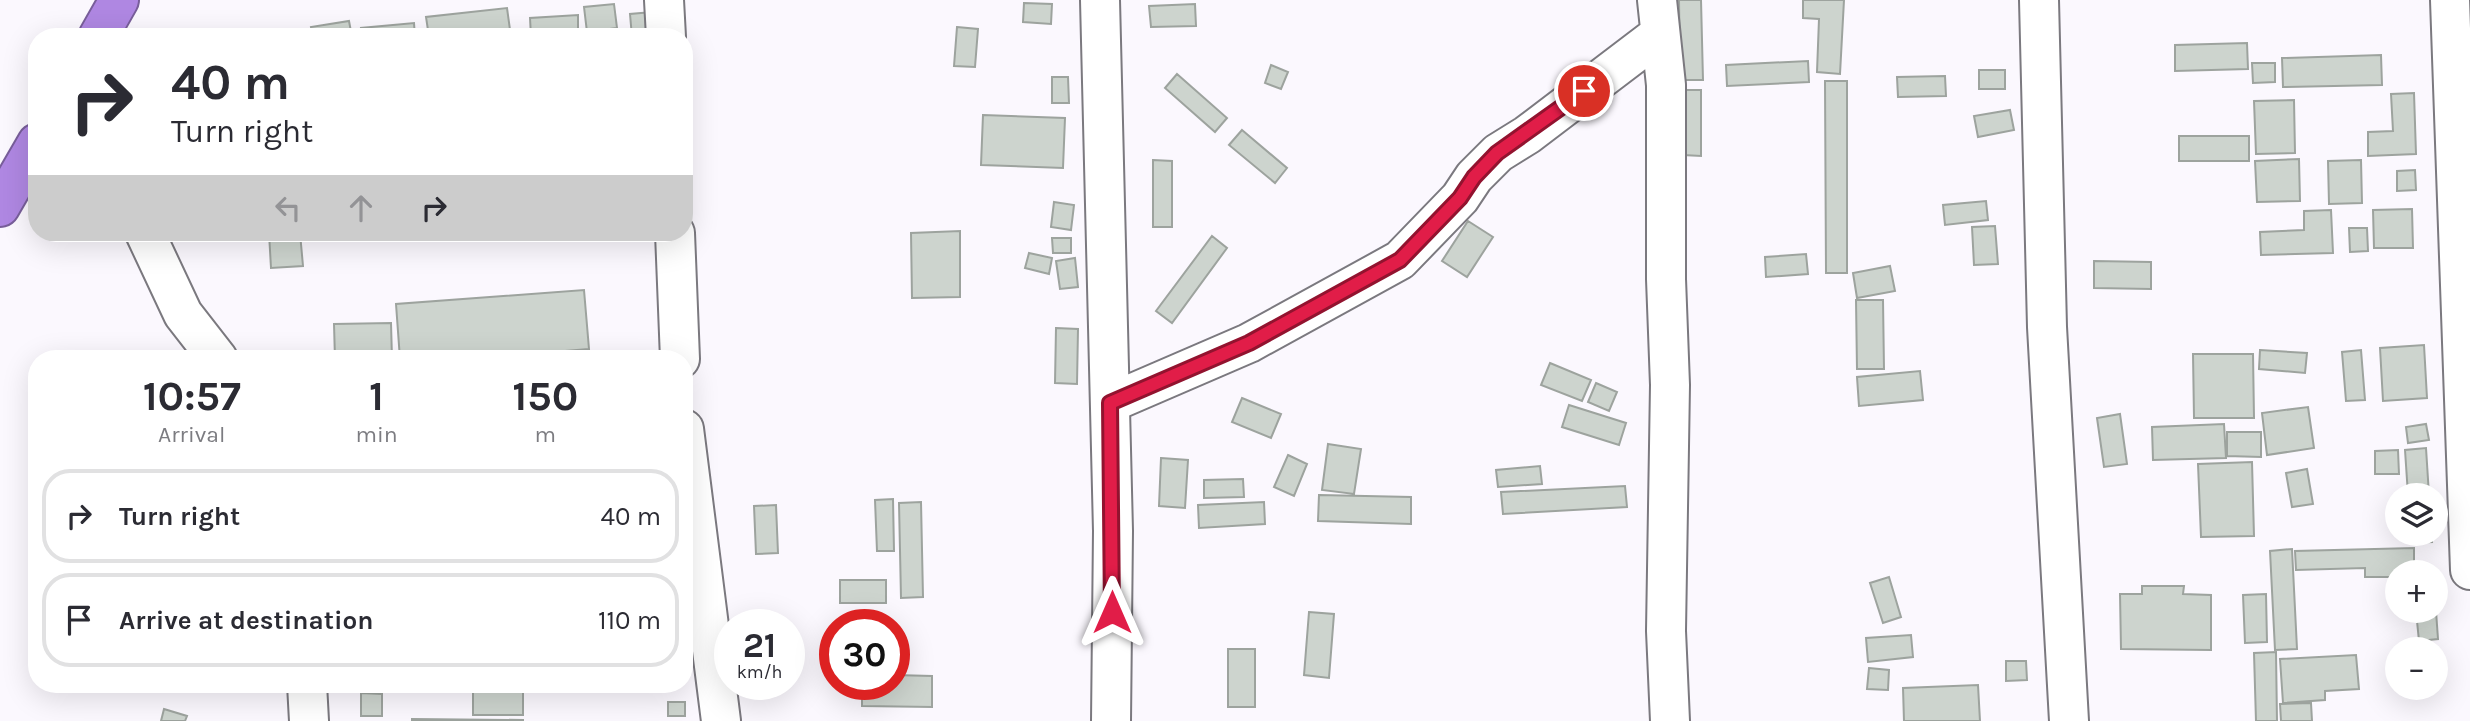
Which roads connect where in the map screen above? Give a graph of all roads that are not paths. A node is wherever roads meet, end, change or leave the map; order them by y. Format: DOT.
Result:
graph roads {
  1 [pos="119,0"];
  2 [pos="664,0"];
  3 [pos="1100,0"];
  4 [pos="2039,0"];
  5 [pos="2451,0"];
  6 [pos="1658,17"];
  7 [pos="103,28"];
  8 [pos="666,28"];
  9 [pos="28,159"];
  10 [pos="0,207"];
  11 [pos="149,242"];
  12 [pos="675,242"];
  13 [pos="211,350"];
  14 [pos="680,350"];
  15 [pos="1110,403"];
  16 [pos="693,500"];
  17 [pos="2470,570"];
  18 [pos="307,693"];
  19 [pos="309,721"];
  20 [pos="721,721"];
  21 [pos="1111,721"];
  22 [pos="1670,721"];
  23 [pos="2069,721"];
  1 -- 7 [label="highway"];
  2 -- 8 [label="street"];
  3 -- 15 [label="street"];
  4 -- 23 [label="street"];
  5 -- 17 [label="street"];
  6 -- 15 [label="street"];
  6 -- 22 [label="street"];
  9 -- 10 [label="highway"];
  11 -- 13 [label="street"];
  12 -- 14 [label="street"];
  15 -- 21 [label="street"];
  16 -- 20 [label="street"];
  18 -- 19 [label="street"];
}
